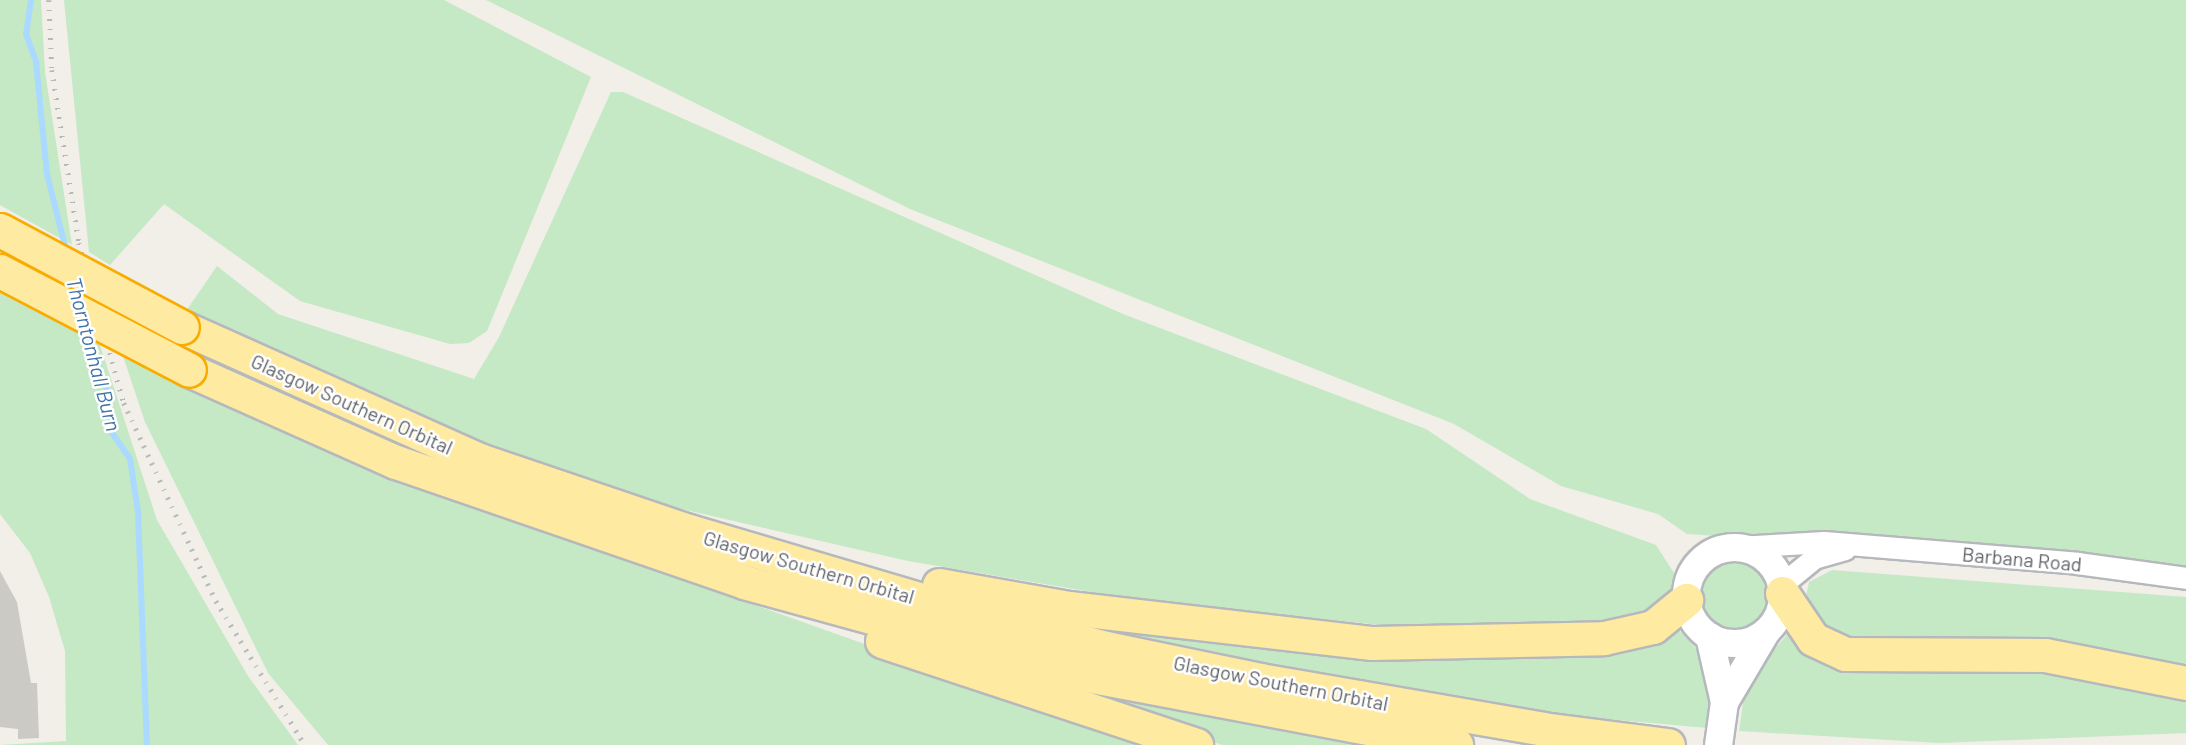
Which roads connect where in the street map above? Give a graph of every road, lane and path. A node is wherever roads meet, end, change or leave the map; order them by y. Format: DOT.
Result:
graph roads {
  1 [pos="0,230"];
  2 [pos="0,271"];
  3 [pos="1737,547"];
  4 [pos="1858,547"];
  5 [pos="763,553"];
  6 [pos="2186,578"];
  7 [pos="744,582"];
  8 [pos="1782,589"];
  9 [pos="1686,600"];
  10 [pos="1766,631"];
  11 [pos="1709,636"];
  12 [pos="2186,683"];
  13 [pos="1724,702"];
  14 [pos="1196,745"];
  15 [pos="1456,745"];
  16 [pos="1668,745"];
  17 [pos="1718,745"];
  1 -- 5 [label="highway, Glasgow Southern Orbital, bridge"];
  2 -- 7 [label="highway, Glasgow Southern Orbital, bridge"];
  3 -- 4 [label="street, Barbana Road"];
  3 -- 8 [label="street"];
  3 -- 9 [label="street"];
  4 -- 6 [label="street, Barbana Road"];
  4 -- 8 [label="street, Barbana Road"];
  5 -- 9 [label="highway"];
  5 -- 16 [label="highway, Glasgow Southern Orbital"];
  7 -- 14 [label="highway"];
  7 -- 15 [label="highway, Glasgow Southern Orbital"];
  8 -- 10 [label="street"];
  8 -- 12 [label="highway"];
  9 -- 11 [label="street"];
  10 -- 11 [label="street"];
  10 -- 13 [label="street"];
  11 -- 13 [label="street"];
  13 -- 17 [label="street"];
}
